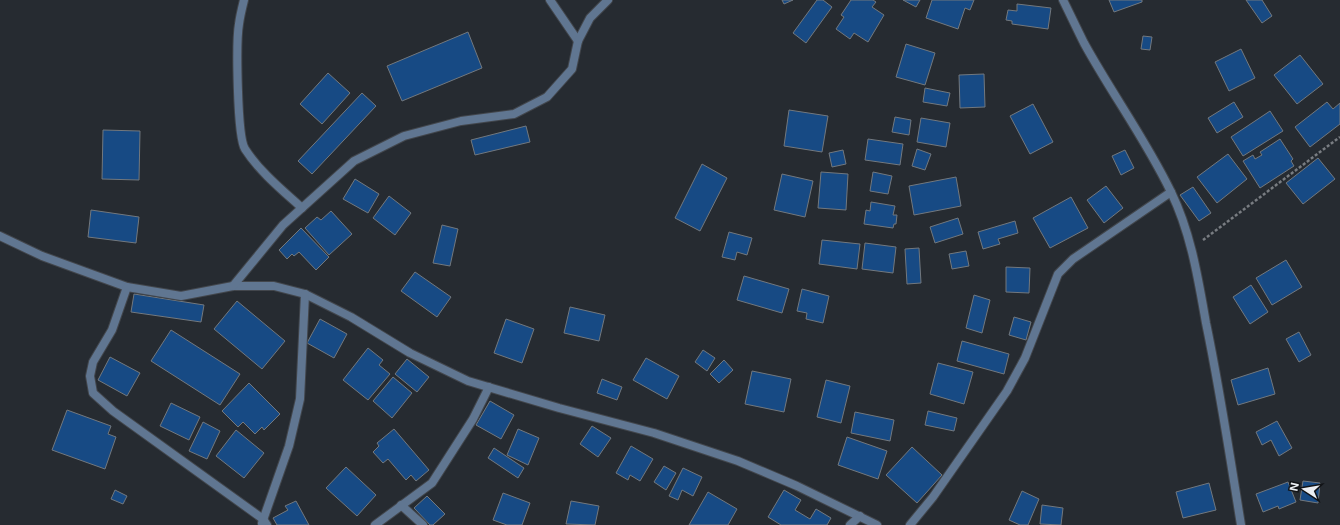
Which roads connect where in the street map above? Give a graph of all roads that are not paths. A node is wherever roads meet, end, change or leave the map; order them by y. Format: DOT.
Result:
graph roads {
  1 [pos="244,0"];
  2 [pos="550,0"];
  3 [pos="608,0"];
  4 [pos="1063,0"];
  5 [pos="578,41"];
  6 [pos="1171,192"];
  7 [pos="302,208"];
  8 [pos="0,236"];
  9 [pos="127,286"];
  10 [pos="233,286"];
  11 [pos="305,294"];
  12 [pos="490,387"];
  13 [pos="401,505"];
  14 [pos="860,516"];
  15 [pos="264,523"];
  16 [pos="375,525"];
  17 [pos="423,525"];
  18 [pos="850,525"];
  19 [pos="877,525"];
  20 [pos="910,525"];
  21 [pos="1240,525"];
  1 -- 7 [label="street"];
  2 -- 5 [label="street"];
  3 -- 5 [label="street"];
  4 -- 6 [label="street"];
  5 -- 7 [label="street"];
  6 -- 20 [label="street"];
  6 -- 21 [label="street"];
  7 -- 10 [label="street"];
  8 -- 9 [label="street"];
  9 -- 10 [label="street"];
  9 -- 15 [label="street"];
  10 -- 11 [label="street"];
  11 -- 12 [label="street"];
  11 -- 15 [label="street"];
  12 -- 13 [label="street"];
  12 -- 14 [label="street"];
  13 -- 16 [label="street"];
  13 -- 17 [label="street"];
  14 -- 18 [label="street"];
  14 -- 19 [label="street"];
}
